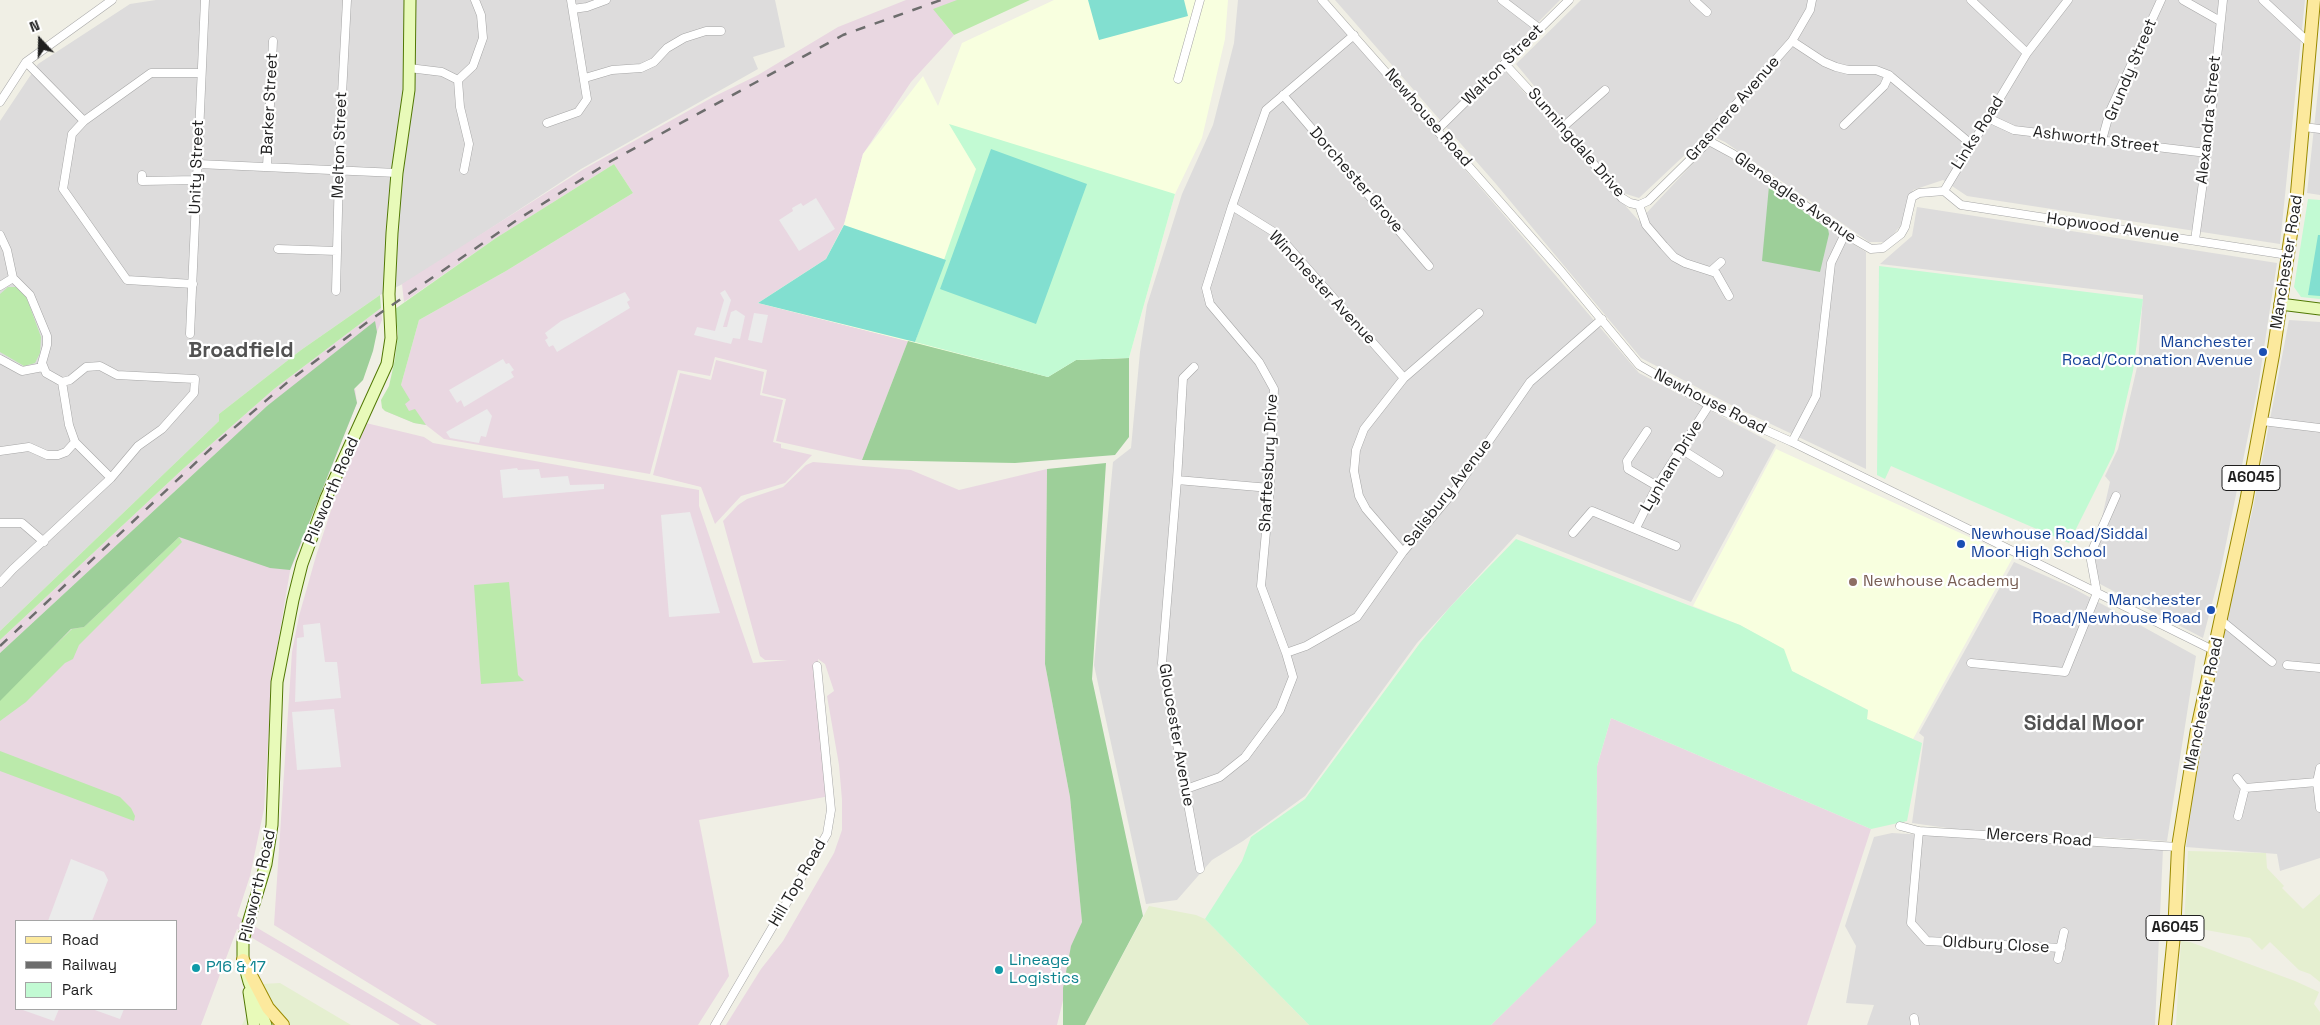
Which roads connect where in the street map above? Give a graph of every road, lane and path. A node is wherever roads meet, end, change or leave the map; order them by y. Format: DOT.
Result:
graph roads {
  1 [pos="112,0"];
  2 [pos="205,0"];
  3 [pos="347,0"];
  4 [pos="410,0"];
  5 [pos="475,0"];
  6 [pos="571,0"];
  7 [pos="606,0"];
  8 [pos="1200,0"];
  9 [pos="1322,0"];
  10 [pos="1502,0"];
  11 [pos="1569,0"];
  12 [pos="1694,0"];
  13 [pos="1812,0"];
  14 [pos="1971,0"];
  15 [pos="2068,0"];
  16 [pos="2161,0"];
  17 [pos="2184,0"];
  18 [pos="2223,0"];
  19 [pos="2263,0"];
  20 [pos="2314,0"];
  21 [pos="572,9"];
  22 [pos="1707,12"];
  23 [pos="2220,21"];
  24 [pos="1540,29"];
  25 [pos="720,31"];
  26 [pos="1354,35"];
  27 [pos="273,41"];
  28 [pos="1792,41"];
  29 [pos="2311,41"];
  30 [pos="2027,52"];
  31 [pos="26,62"];
  32 [pos="1505,64"];
  33 [pos="409,68"];
  34 [pos="201,73"];
  35 [pos="1889,75"];
  36 [pos="585,78"];
  37 [pos="1178,79"];
  38 [pos="458,80"];
  39 [pos="1605,90"];
  40 [pos="1283,95"];
  41 [pos="0,102"];
  42 [pos="1988,118"];
  43 [pos="84,121"];
  44 [pos="547,123"];
  45 [pos="1844,125"];
  46 [pos="1563,127"];
  47 [pos="2304,127"];
  48 [pos="1438,129"];
  49 [pos="2320,129"];
  50 [pos="2102,140"];
  51 [pos="1709,141"];
  52 [pos="1971,144"];
  53 [pos="2207,153"];
  54 [pos="198,164"];
  55 [pos="267,167"];
  56 [pos="339,170"];
  57 [pos="464,170"];
  58 [pos="397,173"];
  59 [pos="142,175"];
  60 [pos="197,180"];
  61 [pos="1944,191"];
  62 [pos="1639,205"];
  63 [pos="1232,206"];
  64 [pos="1845,234"];
  65 [pos="0,235"];
  66 [pos="2195,240"];
  67 [pos="278,249"];
  68 [pos="337,252"];
  69 [pos="2288,255"];
  70 [pos="1721,262"];
  71 [pos="1429,266"];
  72 [pos="1711,271"];
  73 [pos="13,278"];
  74 [pos="193,284"];
  75 [pos="0,286"];
  76 [pos="336,291"];
  77 [pos="1729,296"];
  78 [pos="2280,304"];
  79 [pos="2320,308"];
  80 [pos="1479,312"];
  81 [pos="1602,319"];
  82 [pos="190,334"];
  83 [pos="0,359"];
  84 [pos="43,367"];
  85 [pos="1194,367"];
  86 [pos="1404,378"];
  87 [pos="62,382"];
  88 [pos="1709,405"];
  89 [pos="2262,421"];
  90 [pos="2320,428"];
  91 [pos="1647,431"];
  92 [pos="75,442"];
  93 [pos="1792,442"];
  94 [pos="1680,449"];
  95 [pos="0,451"];
  96 [pos="1718,473"];
  97 [pos="111,478"];
  98 [pos="1177,480"];
  99 [pos="1657,486"];
  100 [pos="1270,488"];
  101 [pos="2116,496"];
  102 [pos="0,523"];
  103 [pos="1636,528"];
  104 [pos="1573,533"];
  105 [pos="44,542"];
  106 [pos="1676,546"];
  107 [pos="1403,552"];
  108 [pos="0,583"];
  109 [pos="2096,593"];
  110 [pos="2222,621"];
  111 [pos="2215,651"];
  112 [pos="1286,653"];
  113 [pos="2305,657"];
  114 [pos="2272,662"];
  115 [pos="1971,663"];
  116 [pos="2287,665"];
  117 [pos="817,666"];
  118 [pos="2304,666"];
  119 [pos="2320,668"];
  120 [pos="2320,768"];
  121 [pos="2237,778"];
  122 [pos="2317,782"];
  123 [pos="2245,788"];
  124 [pos="1186,789"];
  125 [pos="2320,808"];
  126 [pos="2238,816"];
  127 [pos="1900,826"];
  128 [pos="1919,831"];
  129 [pos="2178,847"];
  130 [pos="1200,870"];
  131 [pos="2064,932"];
  132 [pos="2062,948"];
  133 [pos="2058,959"];
  134 [pos="243,960"];
  135 [pos="249,982"];
  136 [pos="254,1025"];
  137 [pos="266,1025"];
  138 [pos="283,1025"];
  139 [pos="715,1025"];
  140 [pos="2165,1025"];
  1 -- 31 [label="street"];
  2 -- 34 [label="street, Unity Street"];
  3 -- 56 [label="street, Melton Street"];
  4 -- 33 [label="street, Pilsworth Road"];
  5 -- 38 [label="street"];
  6 -- 21 [label="street"];
  7 -- 21 [label="street"];
  8 -- 37 [label="street"];
  9 -- 26 [label="street, Newhouse Road"];
  10 -- 24 [label="street"];
  11 -- 24 [label="street, Walton Street"];
  12 -- 22 [label="street"];
  13 -- 28 [label="street, Grasmere Avenue"];
  14 -- 30 [label="street"];
  15 -- 30 [label="street, Links Road"];
  16 -- 50 [label="street, Grundy Street"];
  17 -- 23 [label="street"];
  18 -- 23 [label="street, Alexandra Street"];
  19 -- 29 [label="street"];
  20 -- 29 [label="main road, Manchester Road / A6045"];
  21 -- 36 [label="street"];
  23 -- 53 [label="street, Alexandra Street"];
  24 -- 32 [label="street, Walton Street"];
  25 -- 36 [label="street"];
  26 -- 40 [label="street, Shaftesbury Drive"];
  26 -- 48 [label="street, Newhouse Road"];
  27 -- 55 [label="street, Barker Street"];
  28 -- 35 [label="street"];
  28 -- 51 [label="street, Grasmere Avenue"];
  29 -- 47 [label="main road, Manchester Road / A6045"];
  30 -- 42 [label="street, Links Road"];
  31 -- 41 [label="street"];
  31 -- 43 [label="street"];
  32 -- 46 [label="street, Sunningdale Drive"];
  32 -- 48 [label="street, Walton Street"];
  33 -- 38 [label="street"];
  33 -- 58 [label="street, Pilsworth Road"];
  34 -- 43 [label="street"];
  34 -- 54 [label="street, Unity Street"];
  35 -- 45 [label="street"];
  35 -- 52 [label="street"];
  36 -- 44 [label="street"];
  38 -- 57 [label="street"];
  39 -- 46 [label="street"];
  40 -- 63 [label="street, Shaftesbury Drive"];
  40 -- 71 [label="street, Dorchester Grove"];
  42 -- 50 [label="street, Ashworth Street"];
  42 -- 52 [label="street, Links Road"];
  43 -- 74 [label="street"];
  46 -- 62 [label="street, Sunningdale Drive"];
  47 -- 49 [label="street"];
  47 -- 69 [label="main road, Manchester Road / A6045"];
  48 -- 81 [label="street, Newhouse Road"];
  50 -- 53 [label="street, Ashworth Street"];
  51 -- 62 [label="street, Grasmere Avenue"];
  51 -- 64 [label="street, Gleneagles Avenue"];
  52 -- 61 [label="street, Links Road"];
  53 -- 66 [label="street, Alexandra Street"];
  54 -- 55 [label="street"];
  54 -- 60 [label="street, Unity Street"];
  55 -- 56 [label="street"];
  56 -- 58 [label="street"];
  56 -- 68 [label="street, Melton Street"];
  58 -- 134 [label="street, Pilsworth Road"];
  59 -- 60 [label="street"];
  60 -- 74 [label="street, Unity Street"];
  61 -- 64 [label="street, Gleneagles Avenue"];
  61 -- 66 [label="street, Hopwood Avenue"];
  62 -- 72 [label="street, Sunningdale Drive"];
  63 -- 86 [label="street, Winchester Avenue"];
  63 -- 100 [label="street, Shaftesbury Drive"];
  64 -- 93 [label="street"];
  65 -- 73 [label="street"];
  66 -- 69 [label="street, Hopwood Avenue"];
  67 -- 68 [label="street"];
  68 -- 76 [label="street, Melton Street"];
  69 -- 78 [label="main road, Manchester Road / A6045"];
  70 -- 72 [label="street"];
  72 -- 77 [label="street"];
  73 -- 75 [label="street"];
  73 -- 84 [label="street"];
  74 -- 82 [label="street, Unity Street"];
  78 -- 79 [label="street"];
  78 -- 89 [label="main road, Manchester Road / A6045"];
  80 -- 86 [label="street"];
  81 -- 88 [label="street, Newhouse Road"];
  81 -- 107 [label="street, Salisbury Avenue"];
  83 -- 84 [label="street"];
  84 -- 87 [label="street"];
  85 -- 98 [label="street, Gloucester Avenue"];
  86 -- 107 [label="street"];
  87 -- 92 [label="street"];
  87 -- 97 [label="street"];
  88 -- 93 [label="street, Newhouse Road"];
  88 -- 94 [label="street, Lynham Drive"];
  89 -- 90 [label="street"];
  89 -- 110 [label="main road, Manchester Road / A6045"];
  91 -- 99 [label="street"];
  92 -- 95 [label="street"];
  92 -- 97 [label="street"];
  93 -- 109 [label="street, Newhouse Road"];
  94 -- 96 [label="street"];
  94 -- 99 [label="street, Lynham Drive"];
  97 -- 105 [label="street"];
  98 -- 100 [label="street"];
  98 -- 124 [label="street, Gloucester Avenue"];
  99 -- 103 [label="street, Lynham Drive"];
  100 -- 112 [label="street, Shaftesbury Drive"];
  101 -- 109 [label="street"];
  102 -- 105 [label="street"];
  103 -- 104 [label="street"];
  103 -- 106 [label="street"];
  105 -- 108 [label="street"];
  107 -- 112 [label="street, Salisbury Avenue"];
  109 -- 111 [label="street, Newhouse Road"];
  109 -- 115 [label="street"];
  110 -- 111 [label="main road, Manchester Road / A6045"];
  110 -- 114 [label="street"];
  111 -- 129 [label="main road, Manchester Road / A6045"];
  112 -- 124 [label="street, Shaftesbury Drive"];
  113 -- 118 [label="street"];
  116 -- 118 [label="street"];
  117 -- 139 [label="street, Hill Top Road"];
  118 -- 119 [label="street"];
  120 -- 122 [label="street"];
  121 -- 123 [label="street"];
  122 -- 123 [label="street"];
  122 -- 125 [label="street"];
  123 -- 126 [label="street"];
  124 -- 130 [label="street, Gloucester Avenue"];
  127 -- 128 [label="street, Mercers Road"];
  128 -- 129 [label="street, Mercers Road"];
  128 -- 132 [label="street, Oldbury Close"];
  129 -- 140 [label="main road, Manchester Road / A6045"];
  131 -- 132 [label="street"];
  132 -- 133 [label="street"];
  134 -- 135 [label="street, Pilsworth Road"];
  134 -- 138 [label="main road"];
  135 -- 136 [label="street, Pilsworth Road"];
  135 -- 137 [label="street, Pilsworth Road"];
}
